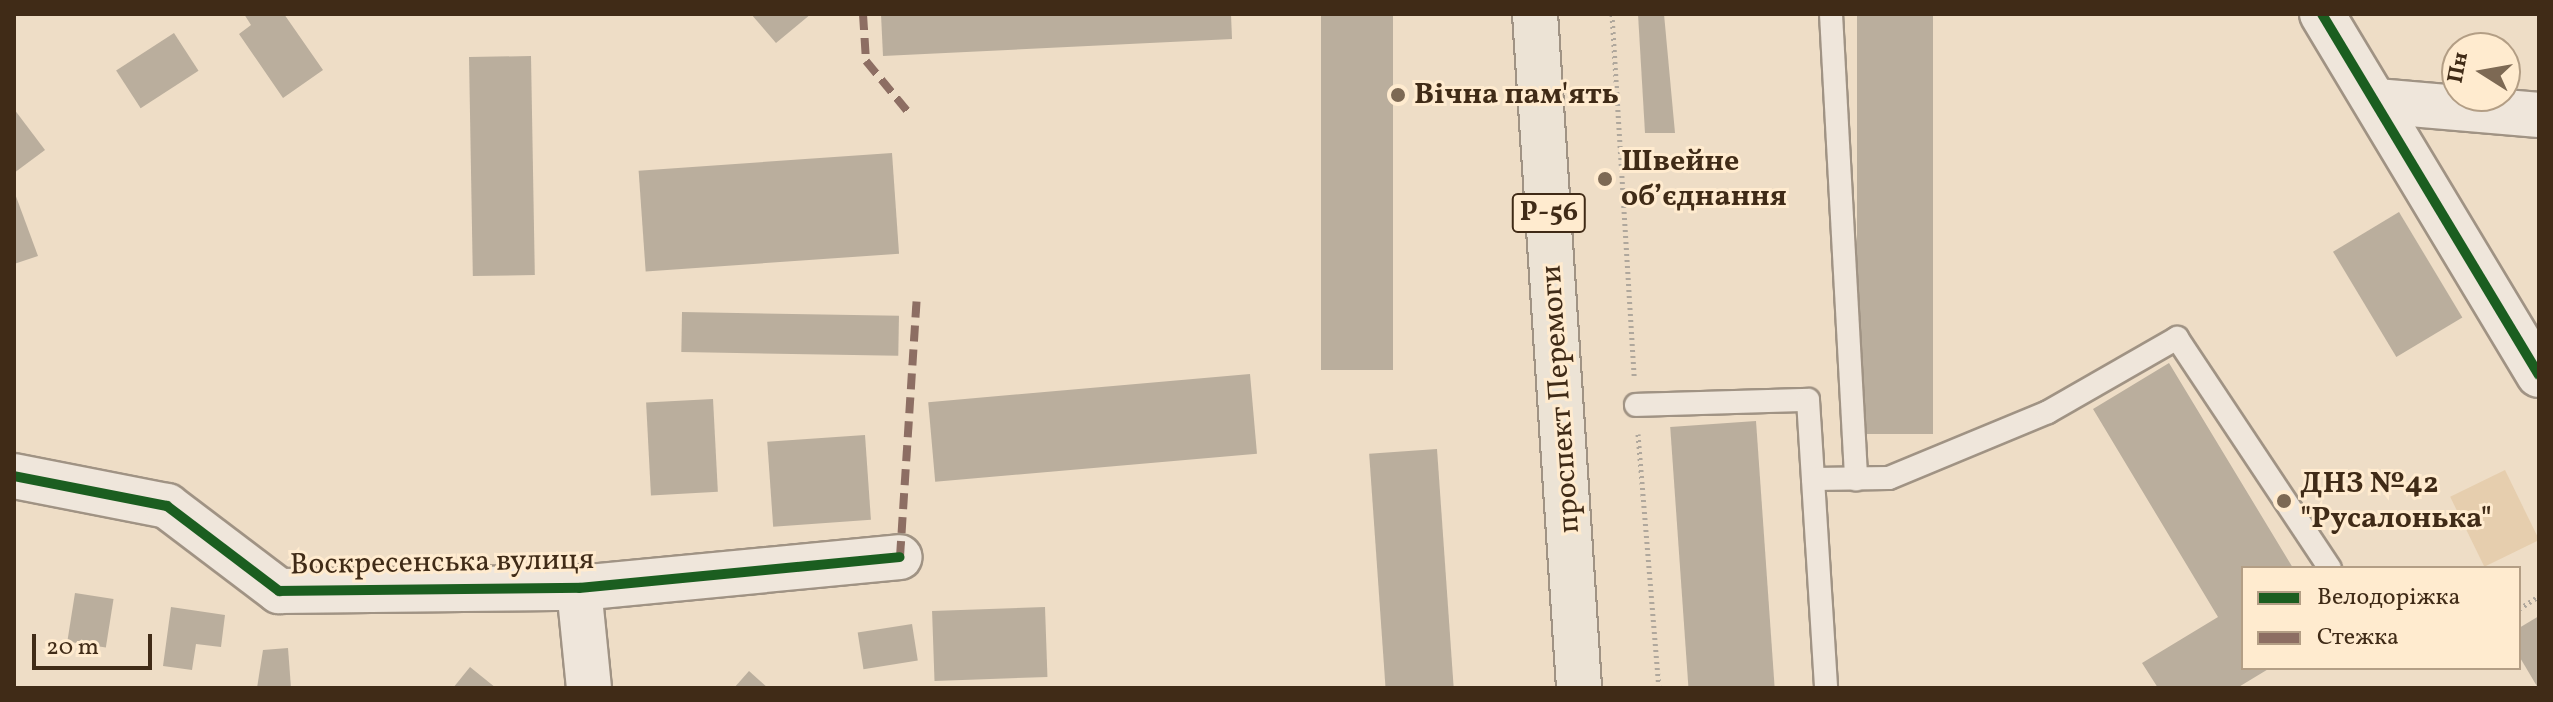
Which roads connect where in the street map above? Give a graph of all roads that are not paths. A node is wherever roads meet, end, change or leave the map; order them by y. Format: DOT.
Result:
graph roads {
  1 [pos="1535,14"];
  2 [pos="1831,14"];
  3 [pos="2322,14"];
  4 [pos="2376,101"];
  5 [pos="2539,115"];
  6 [pos="2539,375"];
  7 [pos="1636,405"];
  8 [pos="14,476"];
  9 [pos="1813,479"];
  10 [pos="1856,479"];
  11 [pos="900,557"];
  12 [pos="2329,566"];
  13 [pos="579,588"];
  14 [pos="589,688"];
  15 [pos="1579,688"];
  16 [pos="1826,688"];
  1 -- 15 [label="main road, проспект Перемоги / Р-56"];
  2 -- 10 [label="lane"];
  3 -- 4 [label="street"];
  4 -- 5 [label="street"];
  4 -- 6 [label="street"];
  7 -- 9 [label="lane"];
  8 -- 13 [label="street, Воскресенська вулиця"];
  9 -- 10 [label="lane"];
  9 -- 16 [label="lane"];
  10 -- 12 [label="lane"];
  11 -- 13 [label="street, Воскресенська вулиця"];
  13 -- 14 [label="street"];
}
